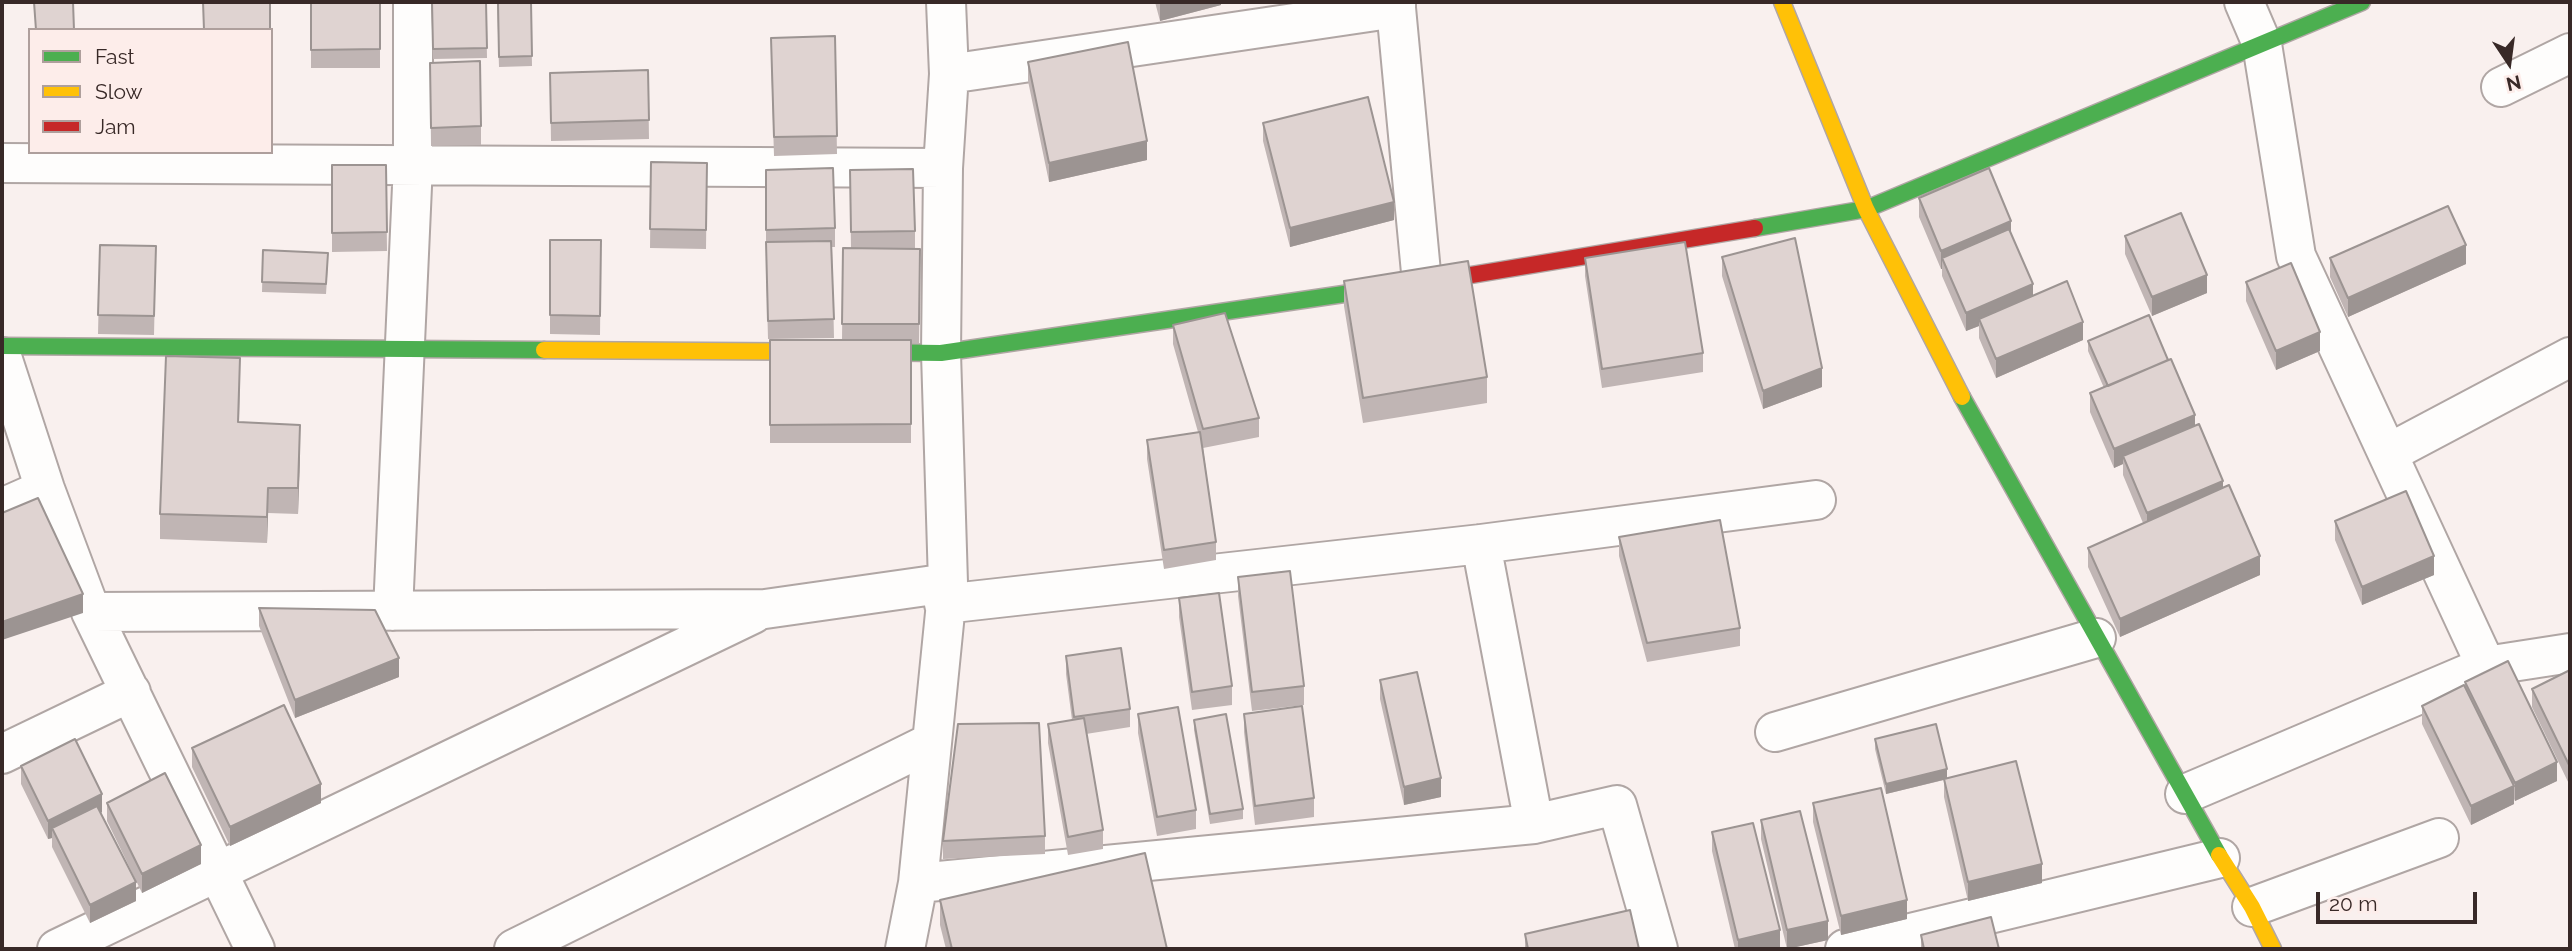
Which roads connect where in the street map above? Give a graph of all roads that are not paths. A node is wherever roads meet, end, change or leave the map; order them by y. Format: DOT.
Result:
graph roads {
  1 [pos="413,2"];
  2 [pos="946,2"];
  3 [pos="2244,2"];
  4 [pos="2362,2"];
  5 [pos="1786,3"];
  6 [pos="1396,5"];
  7 [pos="2262,44"];
  8 [pos="2570,53"];
  9 [pos="949,74"];
  10 [pos="2501,87"];
  11 [pos="2,163"];
  12 [pos="413,164"];
  13 [pos="943,168"];
  14 [pos="1866,209"];
  15 [pos="1422,283"];
  16 [pos="2,346"];
  17 [pos="406,351"];
  18 [pos="941,353"];
  19 [pos="2,357"];
  20 [pos="2570,357"];
  21 [pos="2389,453"];
  22 [pos="45,489"];
  23 [pos="1816,500"];
  24 [pos="2,508"];
  25 [pos="1481,544"];
  26 [pos="946,594"];
  27 [pos="765,609"];
  28 [pos="393,611"];
  29 [pos="91,612"];
  30 [pos="2096,638"];
  31 [pos="2570,653"];
  32 [pos="2486,666"];
  33 [pos="131,692"];
  34 [pos="1775,732"];
  35 [pos="932,742"];
  36 [pos="2,754"];
  37 [pos="2185,794"];
  38 [pos="1534,824"];
  39 [pos="2439,838"];
  40 [pos="2220,858"];
  41 [pos="217,871"];
  42 [pos="918,883"];
  43 [pos="2252,907"];
  44 [pos="57,949"];
  45 [pos="255,949"];
  46 [pos="513,949"];
  47 [pos="905,949"];
  48 [pos="1658,949"];
  49 [pos="1845,949"];
  50 [pos="2273,949"];
  1 -- 12 [label="street"];
  2 -- 9 [label="street"];
  3 -- 7 [label="street"];
  4 -- 7 [label="street"];
  5 -- 14 [label="street"];
  6 -- 9 [label="street"];
  6 -- 15 [label="street"];
  7 -- 14 [label="street"];
  7 -- 21 [label="street"];
  8 -- 10 [label="street"];
  9 -- 13 [label="street"];
  11 -- 12 [label="street"];
  12 -- 13 [label="street"];
  12 -- 17 [label="street"];
  13 -- 18 [label="street"];
  14 -- 15 [label="street"];
  14 -- 30 [label="street"];
  15 -- 18 [label="street"];
  16 -- 17 [label="street"];
  17 -- 18 [label="street"];
  17 -- 28 [label="street"];
  18 -- 26 [label="street"];
  19 -- 22 [label="street"];
  20 -- 21 [label="street"];
  21 -- 32 [label="street"];
  22 -- 24 [label="street"];
  22 -- 29 [label="street"];
  23 -- 25 [label="street"];
  25 -- 26 [label="street"];
  25 -- 38 [label="street"];
  26 -- 27 [label="street"];
  26 -- 35 [label="street"];
  27 -- 28 [label="street"];
  27 -- 41 [label="street"];
  28 -- 29 [label="street"];
  29 -- 33 [label="street"];
  30 -- 34 [label="street"];
  30 -- 37 [label="street"];
  31 -- 32 [label="street"];
  32 -- 37 [label="street"];
  33 -- 36 [label="street"];
  33 -- 41 [label="street"];
  35 -- 42 [label="street"];
  35 -- 46 [label="street"];
  37 -- 40 [label="street"];
  38 -- 42 [label="street"];
  38 -- 48 [label="street"];
  39 -- 43 [label="street"];
  40 -- 43 [label="street"];
  40 -- 49 [label="street"];
  41 -- 44 [label="street"];
  41 -- 45 [label="street"];
  42 -- 47 [label="street"];
  43 -- 50 [label="street"];
}
